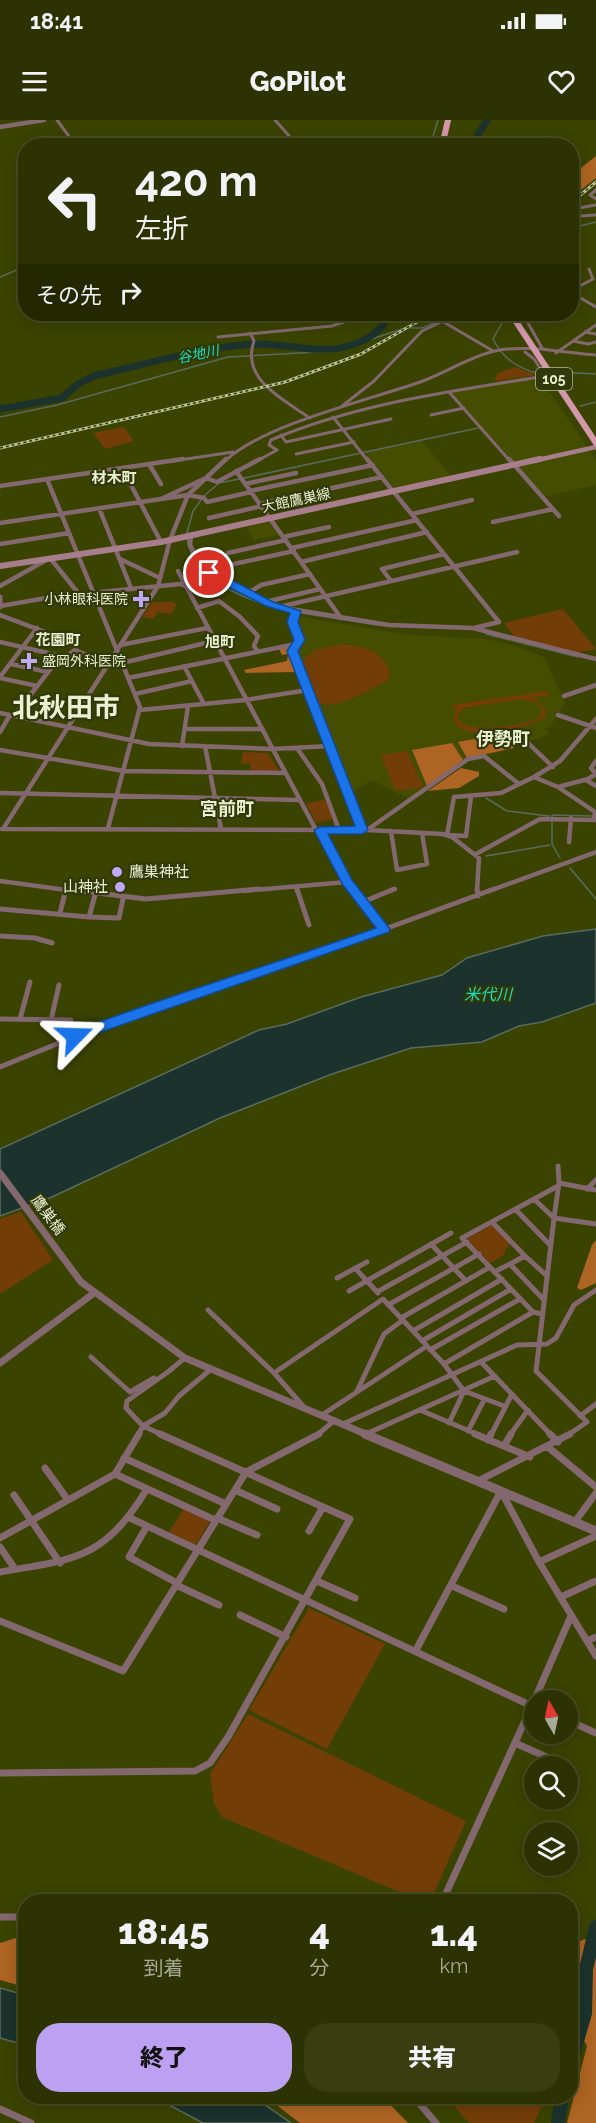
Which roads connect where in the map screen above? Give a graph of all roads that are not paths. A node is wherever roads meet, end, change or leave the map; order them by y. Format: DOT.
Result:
graph roads {
  1 [pos="44,120"];
  2 [pos="57,120"];
  3 [pos="274,120"];
  4 [pos="448,120"];
  5 [pos="0,127"];
  6 [pos="70,138"];
  7 [pos="291,138"];
  8 [pos="444,138"];
  9 [pos="596,190"];
  10 [pos="596,199"];
  11 [pos="596,205"];
  12 [pos="579,208"];
  13 [pos="579,214"];
  14 [pos="596,215"];
  15 [pos="589,269"];
  16 [pos="579,287"];
  17 [pos="579,296"];
  18 [pos="596,307"];
  19 [pos="352,321"];
  20 [pos="440,321"];
  21 [pos="517,321"];
  22 [pos="527,321"];
  23 [pos="596,325"];
  24 [pos="585,332"];
  25 [pos="250,333"];
  26 [pos="596,334"];
  27 [pos="218,337"];
  28 [pos="573,341"];
  29 [pos="596,342"];
  30 [pos="252,345"];
  31 [pos="522,350"];
  32 [pos="493,351"];
  33 [pos="558,351"];
  34 [pos="537,352"];
  35 [pos="248,356"];
  36 [pos="596,356"];
  37 [pos="548,375"];
  38 [pos="449,392"];
  39 [pos="341,407"];
  40 [pos="464,408"];
  41 [pos="431,415"];
  42 [pos="317,416"];
  43 [pos="333,417"];
  44 [pos="310,418"];
  45 [pos="391,419"];
  46 [pos="321,420"];
  47 [pos="344,429"];
  48 [pos="281,435"];
  49 [pos="354,442"];
  50 [pos="596,445"];
  51 [pos="235,452"];
  52 [pos="296,454"];
  53 [pos="149,464"];
  54 [pos="373,465"];
  55 [pos="514,465"];
  56 [pos="122,468"];
  57 [pos="236,471"];
  58 [pos="296,473"];
  59 [pos="382,477"];
  60 [pos="206,478"];
  61 [pos="47,479"];
  62 [pos="242,480"];
  63 [pos="161,484"];
  64 [pos="0,486"];
  65 [pos="394,491"];
  66 [pos="250,492"];
  67 [pos="188,495"];
  68 [pos="161,499"];
  69 [pos="472,500"];
  70 [pos="140,502"];
  71 [pos="261,505"];
  72 [pos="99,508"];
  73 [pos="553,508"];
  74 [pos="62,513"];
  75 [pos="412,514"];
  76 [pos="559,516"];
  77 [pos="209,518"];
  78 [pos="270,518"];
  79 [pos="417,520"];
  80 [pos="493,522"];
  81 [pos="0,524"];
  82 [pos="329,526"];
  83 [pos="427,532"];
  84 [pos="69,533"];
  85 [pos="188,536"];
  86 [pos="285,539"];
  87 [pos="170,540"];
  88 [pos="162,542"];
  89 [pos="0,544"];
  90 [pos="116,548"];
  91 [pos="293,550"];
  92 [pos="517,552"];
  93 [pos="228,553"];
  94 [pos="78,554"];
  95 [pos="444,554"];
  96 [pos="51,558"];
  97 [pos="120,559"];
  98 [pos="302,562"];
  99 [pos="229,565"];
  100 [pos="0,566"];
  101 [pos="454,566"];
  102 [pos="178,572"];
  103 [pos="310,574"];
  104 [pos="160,578"];
  105 [pos="391,581"];
  106 [pos="0,586"];
  107 [pos="158,586"];
  108 [pos="185,586"];
  109 [pos="131,588"];
  110 [pos="320,589"];
  111 [pos="94,592"];
  112 [pos="79,594"];
  113 [pos="248,594"];
  114 [pos="325,596"];
  115 [pos="0,597"];
  116 [pos="265,602"];
  117 [pos="0,606"];
  118 [pos="278,607"];
  119 [pos="197,608"];
  120 [pos="295,612"];
  121 [pos="0,615"];
  122 [pos="341,618"];
  123 [pos="38,628"];
  124 [pos="207,628"];
  125 [pos="473,628"];
  126 [pos="214,641"];
  127 [pos="0,642"];
  128 [pos="297,644"];
  129 [pos="120,645"];
  130 [pos="22,648"];
  131 [pos="75,650"];
  132 [pos="116,651"];
  133 [pos="258,652"];
  134 [pos="65,657"];
  135 [pos="223,658"];
  136 [pos="596,659"];
  137 [pos="122,663"];
  138 [pos="10,664"];
  139 [pos="107,664"];
  140 [pos="184,666"];
  141 [pos="48,672"];
  142 [pos="0,678"];
  143 [pos="128,678"];
  144 [pos="192,681"];
  145 [pos="596,685"];
  146 [pos="37,686"];
  147 [pos="308,690"];
  148 [pos="135,694"];
  149 [pos="564,696"];
  150 [pos="245,700"];
  151 [pos="204,704"];
  152 [pos="189,706"];
  153 [pos="140,710"];
  154 [pos="0,713"];
  155 [pos="558,715"];
  156 [pos="12,716"];
  157 [pos="596,719"];
  158 [pos="593,727"];
  159 [pos="68,729"];
  160 [pos="185,729"];
  161 [pos="260,729"];
  162 [pos="0,732"];
  163 [pos="131,741"];
  164 [pos="528,742"];
  165 [pos="182,746"];
  166 [pos="205,746"];
  167 [pos="330,746"];
  168 [pos="297,748"];
  169 [pos="0,750"];
  170 [pos="272,750"];
  171 [pos="48,759"];
  172 [pos="596,761"];
  173 [pos="554,766"];
  174 [pos="124,771"];
  175 [pos="210,772"];
  176 [pos="285,773"];
  177 [pos="596,774"];
  178 [pos="534,777"];
  179 [pos="586,780"];
  180 [pos="519,784"];
  181 [pos="596,786"];
  182 [pos="558,787"];
  183 [pos="0,793"];
  184 [pos="26,794"];
  185 [pos="117,796"];
  186 [pos="471,796"];
  187 [pos="215,799"];
  188 [pos="299,800"];
  189 [pos="571,818"];
  190 [pos="595,818"];
  191 [pos="108,828"];
  192 [pos="1,829"];
  193 [pos="221,829"];
  194 [pos="318,830"];
  195 [pos="339,830"];
  196 [pos="365,830"];
  197 [pos="391,831"];
  198 [pos="422,833"];
  199 [pos="447,835"];
  200 [pos="569,842"];
  201 [pos="596,852"];
  202 [pos="476,854"];
  203 [pos="0,881"];
  204 [pos="347,882"];
  205 [pos="296,887"];
  206 [pos="66,889"];
  207 [pos="395,889"];
  208 [pos="95,895"];
  209 [pos="478,896"];
  210 [pos="123,899"];
  211 [pos="363,902"];
  212 [pos="0,909"];
  213 [pos="60,914"];
  214 [pos="88,917"];
  215 [pos="309,925"];
  216 [pos="384,929"];
  217 [pos="0,936"];
  218 [pos="52,943"];
  219 [pos="30,982"];
  220 [pos="59,985"];
  221 [pos="0,1019"];
  222 [pos="20,1019"];
  223 [pos="51,1020"];
  224 [pos="71,1020"];
  225 [pos="0,1067"];
  226 [pos="558,1166"];
  227 [pos="0,1173"];
  228 [pos="596,1180"];
  229 [pos="559,1185"];
  230 [pos="587,1189"];
  231 [pos="596,1190"];
  232 [pos="534,1199"];
  233 [pos="516,1210"];
  234 [pos="554,1218"];
  235 [pos="492,1222"];
  236 [pos="596,1224"];
  237 [pos="451,1233"];
  238 [pos="466,1242"];
  239 [pos="431,1244"];
  240 [pos="551,1245"];
  241 [pos="479,1254"];
  242 [pos="442,1256"];
  243 [pos="525,1256"];
  244 [pos="367,1262"];
  245 [pos="510,1264"];
  246 [pos="355,1268"];
  247 [pos="453,1268"];
  248 [pos="492,1270"];
  249 [pos="547,1276"];
  250 [pos="336,1278"];
  251 [pos="502,1279"];
  252 [pos="366,1281"];
  253 [pos="466,1281"];
  254 [pos="511,1289"];
  255 [pos="596,1290"];
  256 [pos="349,1292"];
  257 [pos="377,1292"];
  258 [pos="94,1293"];
  259 [pos="383,1299"];
  260 [pos="520,1299"];
  261 [pos="544,1300"];
  262 [pos="388,1305"];
  263 [pos="208,1310"];
  264 [pos="533,1312"];
  265 [pos="542,1314"];
  266 [pos="402,1319"];
  267 [pos="413,1331"];
  268 [pos="538,1344"];
  269 [pos="427,1346"];
  270 [pos="91,1357"];
  271 [pos="185,1358"];
  272 [pos="482,1363"];
  273 [pos="0,1364"];
  274 [pos="444,1364"];
  275 [pos="172,1369"];
  276 [pos="210,1370"];
  277 [pos="274,1373"];
  278 [pos="453,1376"];
  279 [pos="495,1376"];
  280 [pos="464,1391"];
  281 [pos="356,1393"];
  282 [pos="512,1394"];
  283 [pos="484,1400"];
  284 [pos="596,1404"];
  285 [pos="504,1406"];
  286 [pos="304,1407"];
  287 [pos="420,1410"];
  288 [pos="528,1410"];
  289 [pos="322,1415"];
  290 [pos="580,1416"];
  291 [pos="339,1422"];
  292 [pos="449,1423"];
  293 [pos="143,1426"];
  294 [pos="468,1431"];
  295 [pos="366,1434"];
  296 [pos="488,1440"];
  297 [pos="558,1442"];
  298 [pos="504,1446"];
  299 [pos="548,1447"];
  300 [pos="530,1457"];
  301 [pos="124,1458"];
  302 [pos="45,1468"];
  303 [pos="246,1472"];
  304 [pos="115,1474"];
  305 [pos="477,1482"];
  306 [pos="596,1487"];
  307 [pos="147,1489"];
  308 [pos="235,1490"];
  309 [pos="501,1491"];
  310 [pos="596,1493"];
  311 [pos="14,1495"];
  312 [pos="68,1500"];
  313 [pos="226,1504"];
  314 [pos="323,1507"];
  315 [pos="277,1509"];
  316 [pos="130,1518"];
  317 [pos="216,1519"];
  318 [pos="32,1520"];
  319 [pos="573,1523"];
  320 [pos="147,1526"];
  321 [pos="309,1531"];
  322 [pos="256,1535"];
  323 [pos="595,1536"];
  324 [pos="0,1538"];
  325 [pos="0,1547"];
  326 [pos="198,1550"];
  327 [pos="539,1562"];
  328 [pos="60,1563"];
  329 [pos="15,1569"];
  330 [pos="0,1572"];
  331 [pos="317,1581"];
  332 [pos="596,1581"];
  333 [pos="176,1584"];
  334 [pos="452,1586"];
  335 [pos="561,1597"];
  336 [pos="355,1598"];
  337 [pos="307,1600"];
  338 [pos="219,1605"];
  339 [pos="504,1609"];
  340 [pos="240,1615"];
  341 [pos="571,1616"];
  342 [pos="0,1621"];
  343 [pos="286,1637"];
  344 [pos="596,1637"];
  345 [pos="587,1641"];
  346 [pos="416,1650"];
  347 [pos="596,1656"];
  348 [pos="540,1690"];
  349 [pos="524,1699"];
  350 [pos="578,1725"];
  351 [pos="524,1726"];
  352 [pos="596,1732"];
  353 [pos="516,1743"];
  354 [pos="544,1756"];
  355 [pos="0,1773"];
  356 [pos="446,1894"];
  357 [pos="0,1917"];
  358 [pos="18,1917"];
  359 [pos="420,2104"];
  360 [pos="0,2109"];
  361 [pos="32,2123"];
  362 [pos="436,2123"];
  1 -- 5 [label="street"];
  2 -- 6 [label="street"];
  3 -- 7 [label="street"];
  4 -- 8 [label="highway"];
  9 -- 10 [label="street"];
  11 -- 12 [label="street"];
  13 -- 14 [label="street"];
  15 -- 16 [label="street"];
  17 -- 18 [label="street"];
  19 -- 25 [label="street"];
  20 -- 32 [label="street"];
  20 -- 39 [label="street"];
  21 -- 34 [label="highway, 105"];
  22 -- 33 [label="street"];
  23 -- 24 [label="street"];
  24 -- 26 [label="street"];
  24 -- 28 [label="street"];
  25 -- 27 [label="street"];
  25 -- 30 [label="street"];
  28 -- 29 [label="street"];
  28 -- 33 [label="street"];
  30 -- 35 [label="street"];
  31 -- 32 [label="street"];
  31 -- 34 [label="street"];
  31 -- 37 [label="street"];
  32 -- 39 [label="street"];
  33 -- 34 [label="street"];
  33 -- 36 [label="street"];
  34 -- 37 [label="highway, 105"];
  35 -- 44 [label="street"];
  37 -- 38 [label="street"];
  37 -- 50 [label="highway, 105"];
  38 -- 40 [label="street"];
  38 -- 43 [label="street"];
  39 -- 42 [label="street"];
  40 -- 41 [label="street"];
  40 -- 55 [label="street"];
  42 -- 44 [label="street"];
  42 -- 46 [label="street"];
  43 -- 46 [label="street"];
  43 -- 47 [label="street"];
  44 -- 51 [label="street"];
  45 -- 47 [label="street"];
  46 -- 48 [label="street"];
  47 -- 48 [label="street"];
  47 -- 49 [label="street"];
  48 -- 57 [label="street"];
  49 -- 52 [label="street"];
  49 -- 54 [label="street"];
  50 -- 55 [label="main road, 大館鷹巣線"];
  51 -- 53 [label="street"];
  51 -- 60 [label="street"];
  53 -- 56 [label="street"];
  53 -- 63 [label="street"];
  54 -- 59 [label="street"];
  54 -- 66 [label="street"];
  55 -- 65 [label="main road, 大館鷹巣線"];
  55 -- 73 [label="street"];
  56 -- 61 [label="street"];
  56 -- 70 [label="street"];
  57 -- 60 [label="street"];
  57 -- 62 [label="street"];
  58 -- 62 [label="street"];
  59 -- 65 [label="street"];
  59 -- 71 [label="street"];
  60 -- 67 [label="street"];
  60 -- 68 [label="street"];
  61 -- 64 [label="street"];
  61 -- 74 [label="street"];
  62 -- 66 [label="street"];
  65 -- 75 [label="street"];
  65 -- 78 [label="main road, 大館鷹巣線"];
  66 -- 67 [label="street"];
  66 -- 71 [label="street"];
  67 -- 68 [label="street"];
  67 -- 87 [label="street"];
  68 -- 70 [label="street"];
  69 -- 75 [label="street"];
  70 -- 72 [label="street"];
  70 -- 88 [label="street"];
  71 -- 77 [label="street"];
  71 -- 78 [label="street"];
  72 -- 74 [label="street"];
  72 -- 90 [label="street"];
  73 -- 76 [label="street"];
  73 -- 80 [label="street"];
  74 -- 81 [label="street"];
  74 -- 84 [label="street"];
  75 -- 79 [label="street"];
  78 -- 85 [label="main road, 大館鷹巣線"];
  78 -- 86 [label="street"];
  79 -- 83 [label="street"];
  79 -- 91 [label="street"];
  82 -- 86 [label="street"];
  83 -- 95 [label="street"];
  83 -- 98 [label="street"];
  84 -- 89 [label="street"];
  84 -- 94 [label="street"];
  85 -- 87 [label="main road, 大館鷹巣線"];
  85 -- 113 [label="street"];
  86 -- 91 [label="street"];
  86 -- 93 [label="street"];
  87 -- 88 [label="main road, 大館鷹巣線"];
  87 -- 104 [label="street"];
  88 -- 90 [label="main road, 大館鷹巣線"];
  90 -- 94 [label="main road, 大館鷹巣線"];
  90 -- 97 [label="street"];
  91 -- 98 [label="street"];
  91 -- 99 [label="street"];
  92 -- 101 [label="street"];
  94 -- 96 [label="main road, 大館鷹巣線"];
  94 -- 111 [label="street"];
  95 -- 101 [label="street"];
  95 -- 105 [label="street"];
  96 -- 100 [label="main road, 大館鷹巣線"];
  96 -- 106 [label="street"];
  96 -- 112 [label="street"];
  97 -- 104 [label="street"];
  97 -- 109 [label="street"];
  98 -- 103 [label="street"];
  101 -- 105 [label="street"];
  101 -- 125 [label="street"];
  102 -- 108 [label="street"];
  103 -- 110 [label="street"];
  103 -- 113 [label="street"];
  104 -- 107 [label="street"];
  105 -- 114 [label="street"];
  107 -- 108 [label="street"];
  107 -- 109 [label="street"];
  107 -- 129 [label="street"];
  108 -- 119 [label="street"];
  109 -- 111 [label="street"];
  110 -- 114 [label="street"];
  110 -- 116 [label="street"];
  111 -- 112 [label="street"];
  111 -- 132 [label="street"];
  112 -- 117 [label="street"];
  113 -- 116 [label="street"];
  114 -- 118 [label="street"];
  114 -- 122 [label="street"];
  115 -- 117 [label="street"];
  116 -- 118 [label="street"];
  118 -- 120 [label="street"];
  119 -- 124 [label="street"];
  119 -- 133 [label="street"];
  120 -- 122 [label="street"];
  120 -- 128 [label="street"];
  121 -- 123 [label="street"];
  122 -- 125 [label="street"];
  123 -- 130 [label="street"];
  123 -- 131 [label="street"];
  124 -- 126 [label="street"];
  124 -- 129 [label="street"];
  125 -- 136 [label="street"];
  126 -- 135 [label="street"];
  126 -- 137 [label="street"];
  127 -- 130 [label="street"];
  128 -- 133 [label="street"];
  128 -- 147 [label="street"];
  129 -- 132 [label="street"];
  130 -- 134 [label="street"];
  130 -- 138 [label="street"];
  131 -- 134 [label="street"];
  131 -- 139 [label="street"];
  132 -- 137 [label="street"];
  132 -- 139 [label="street"];
  133 -- 135 [label="street"];
  134 -- 141 [label="street"];
  135 -- 140 [label="street"];
  135 -- 150 [label="street"];
  137 -- 143 [label="street"];
  138 -- 141 [label="street"];
  138 -- 142 [label="street"];
  139 -- 159 [label="street"];
  140 -- 143 [label="street"];
  140 -- 144 [label="street"];
  141 -- 146 [label="street"];
  142 -- 146 [label="street"];
  143 -- 148 [label="street"];
  144 -- 148 [label="street"];
  144 -- 151 [label="street"];
  145 -- 149 [label="street"];
  146 -- 156 [label="street"];
  147 -- 150 [label="street"];
  147 -- 167 [label="street"];
  148 -- 153 [label="street"];
  150 -- 151 [label="street"];
  150 -- 161 [label="street"];
  151 -- 152 [label="street"];
  152 -- 153 [label="street"];
  152 -- 160 [label="street"];
  153 -- 163 [label="street"];
  154 -- 156 [label="street"];
  155 -- 158 [label="street"];
  156 -- 159 [label="street"];
  156 -- 162 [label="street"];
  157 -- 158 [label="street"];
  158 -- 173 [label="street"];
  159 -- 163 [label="street"];
  159 -- 171 [label="street"];
  160 -- 161 [label="street"];
  160 -- 165 [label="street"];
  161 -- 170 [label="street"];
  163 -- 165 [label="street"];
  163 -- 174 [label="street"];
  164 -- 173 [label="street"];
  165 -- 166 [label="street"];
  166 -- 170 [label="street"];
  166 -- 175 [label="street"];
  167 -- 168 [label="street"];
  167 -- 196 [label="street"];
  168 -- 170 [label="street"];
  168 -- 195 [label="street"];
  169 -- 171 [label="street"];
  170 -- 176 [label="street"];
  171 -- 174 [label="street"];
  171 -- 184 [label="street"];
  172 -- 177 [label="street"];
  173 -- 178 [label="street"];
  174 -- 175 [label="street"];
  174 -- 185 [label="street"];
  175 -- 176 [label="street"];
  175 -- 187 [label="street"];
  176 -- 188 [label="street"];
  177 -- 179 [label="street"];
  178 -- 180 [label="street"];
  178 -- 182 [label="street"];
  179 -- 181 [label="street"];
  179 -- 182 [label="street"];
  180 -- 186 [label="street"];
  180 -- 196 [label="street"];
  182 -- 190 [label="street"];
  183 -- 184 [label="street"];
  184 -- 185 [label="street"];
  184 -- 192 [label="street"];
  185 -- 187 [label="street"];
  185 -- 191 [label="street"];
  186 -- 199 [label="street"];
  186 -- 199 [label="street"];
  187 -- 188 [label="street"];
  187 -- 193 [label="street"];
  188 -- 194 [label="street"];
  189 -- 190 [label="street"];
  189 -- 200 [label="street"];
  189 -- 202 [label="street"];
  191 -- 192 [label="street"];
  191 -- 193 [label="street"];
  193 -- 194 [label="street"];
  194 -- 195 [label="street"];
  194 -- 204 [label="street"];
  195 -- 196 [label="street"];
  196 -- 197 [label="street"];
  197 -- 198 [label="street"];
  197 -- 198 [label="street"];
  198 -- 199 [label="street"];
  199 -- 202 [label="street"];
  201 -- 209 [label="street"];
  202 -- 209 [label="street"];
  203 -- 206 [label="street"];
  204 -- 205 [label="street"];
  204 -- 211 [label="street"];
  205 -- 210 [label="street"];
  205 -- 215 [label="street"];
  206 -- 208 [label="street"];
  206 -- 213 [label="street"];
  207 -- 211 [label="street"];
  208 -- 210 [label="street"];
  208 -- 214 [label="street"];
  209 -- 216 [label="street"];
  210 -- 214 [label="street"];
  211 -- 216 [label="street"];
  212 -- 213 [label="street"];
  213 -- 214 [label="street"];
  216 -- 225 [label="street"];
  217 -- 218 [label="street"];
  219 -- 222 [label="street"];
  220 -- 223 [label="street"];
  221 -- 222 [label="street"];
  222 -- 223 [label="street"];
  223 -- 224 [label="street"];
  226 -- 229 [label="street"];
  227 -- 258 [label="street, 鷹巣橋"];
  228 -- 230 [label="street"];
  229 -- 230 [label="street"];
  229 -- 232 [label="street"];
  229 -- 234 [label="street"];
  230 -- 231 [label="street"];
  232 -- 233 [label="street"];
  232 -- 234 [label="street"];
  233 -- 235 [label="street"];
  233 -- 240 [label="street"];
  234 -- 236 [label="street"];
  234 -- 240 [label="street"];
  235 -- 238 [label="street"];
  235 -- 243 [label="street"];
  237 -- 239 [label="street"];
  238 -- 241 [label="street"];
  238 -- 242 [label="street"];
  239 -- 242 [label="street"];
  239 -- 252 [label="street"];
  240 -- 249 [label="street"];
  241 -- 247 [label="street"];
  241 -- 248 [label="street"];
  242 -- 247 [label="street"];
  242 -- 257 [label="street"];
  243 -- 245 [label="street"];
  243 -- 249 [label="street"];
  244 -- 246 [label="street"];
  245 -- 248 [label="street"];
  245 -- 261 [label="street"];
  246 -- 250 [label="street"];
  246 -- 252 [label="street"];
  247 -- 253 [label="street"];
  247 -- 262 [label="street"];
  248 -- 251 [label="street"];
  248 -- 253 [label="street"];
  249 -- 261 [label="street"];
  251 -- 254 [label="street"];
  251 -- 267 [label="street"];
  252 -- 256 [label="street"];
  252 -- 257 [label="street"];
  253 -- 266 [label="street"];
  254 -- 260 [label="street"];
  254 -- 269 [label="street"];
  255 -- 268 [label="street"];
  257 -- 259 [label="street"];
  258 -- 271 [label="street, 鷹巣橋"];
  258 -- 273 [label="street"];
  259 -- 262 [label="street"];
  259 -- 277 [label="street"];
  260 -- 264 [label="street"];
  260 -- 269 [label="street"];
  261 -- 265 [label="street"];
  262 -- 266 [label="street"];
  263 -- 277 [label="street"];
  264 -- 265 [label="street"];
  264 -- 274 [label="street"];
  265 -- 268 [label="street"];
  266 -- 267 [label="street"];
  266 -- 281 [label="street"];
  267 -- 269 [label="street"];
  268 -- 272 [label="street"];
  268 -- 290 [label="street"];
  269 -- 274 [label="street"];
  269 -- 281 [label="street"];
  270 -- 275 [label="street"];
  271 -- 275 [label="street"];
  271 -- 276 [label="street, 鷹巣橋"];
  272 -- 278 [label="street"];
  272 -- 279 [label="street"];
  274 -- 278 [label="street"];
  275 -- 293 [label="street"];
  276 -- 286 [label="street, 鷹巣橋"];
  276 -- 293 [label="street"];
  277 -- 286 [label="street"];
  278 -- 280 [label="street"];
  278 -- 291 [label="street"];
  279 -- 280 [label="street"];
  279 -- 282 [label="street"];
  280 -- 283 [label="street"];
  280 -- 287 [label="street"];
  280 -- 292 [label="street"];
  281 -- 289 [label="street"];
  282 -- 285 [label="street"];
  282 -- 288 [label="street"];
  283 -- 285 [label="street"];
  283 -- 294 [label="street"];
  284 -- 290 [label="street"];
  285 -- 296 [label="street"];
  286 -- 289 [label="street, 鷹巣橋"];
  287 -- 292 [label="street"];
  287 -- 295 [label="street"];
  288 -- 297 [label="street"];
  288 -- 298 [label="street"];
  289 -- 291 [label="street, 鷹巣橋"];
  290 -- 297 [label="street"];
  291 -- 295 [label="street, 鷹巣橋"];
  291 -- 303 [label="street"];
  292 -- 294 [label="street"];
  293 -- 301 [label="street"];
  293 -- 303 [label="street"];
  294 -- 296 [label="street"];
  295 -- 305 [label="street, 鷹巣橋"];
  296 -- 298 [label="street"];
  297 -- 299 [label="street"];
  298 -- 300 [label="street"];
  299 -- 300 [label="street"];
  299 -- 306 [label="street"];
  300 -- 305 [label="street"];
  301 -- 304 [label="street"];
  301 -- 313 [label="street"];
  302 -- 312 [label="street"];
  303 -- 308 [label="street"];
  303 -- 314 [label="street"];
  304 -- 307 [label="street"];
  304 -- 312 [label="street"];
  305 -- 309 [label="street, 鷹巣橋"];
  307 -- 316 [label="street"];
  307 -- 317 [label="street"];
  308 -- 313 [label="street"];
  308 -- 315 [label="street"];
  309 -- 319 [label="street, 鷹巣橋"];
  309 -- 327 [label="street"];
  309 -- 334 [label="street"];
  310 -- 319 [label="street"];
  311 -- 318 [label="street"];
  312 -- 318 [label="street"];
  313 -- 317 [label="street"];
  314 -- 321 [label="street"];
  314 -- 331 [label="street"];
  316 -- 320 [label="street"];
  316 -- 328 [label="street"];
  317 -- 322 [label="street"];
  317 -- 326 [label="street"];
  318 -- 324 [label="street"];
  318 -- 328 [label="street"];
  319 -- 323 [label="street, 鷹巣橋"];
  320 -- 326 [label="street"];
  320 -- 333 [label="street"];
  323 -- 327 [label="street"];
  325 -- 329 [label="street"];
  326 -- 333 [label="street"];
  326 -- 337 [label="street"];
  327 -- 335 [label="street"];
  328 -- 329 [label="street"];
  329 -- 330 [label="street"];
  331 -- 336 [label="street"];
  331 -- 337 [label="street"];
  332 -- 335 [label="street"];
  333 -- 338 [label="street"];
  333 -- 342 [label="street"];
  334 -- 339 [label="street"];
  334 -- 346 [label="street"];
  335 -- 341 [label="street"];
  337 -- 343 [label="street"];
  337 -- 346 [label="street"];
  340 -- 343 [label="street"];
  341 -- 345 [label="street"];
  341 -- 348 [label="street"];
  343 -- 355 [label="street"];
  344 -- 345 [label="street"];
  345 -- 347 [label="street"];
  346 -- 349 [label="street"];
  350 -- 352 [label="street"];
  351 -- 353 [label="street"];
  353 -- 354 [label="street"];
  353 -- 356 [label="street"];
  357 -- 358 [label="street"];
  359 -- 362 [label="street"];
  360 -- 361 [label="street"];
}
